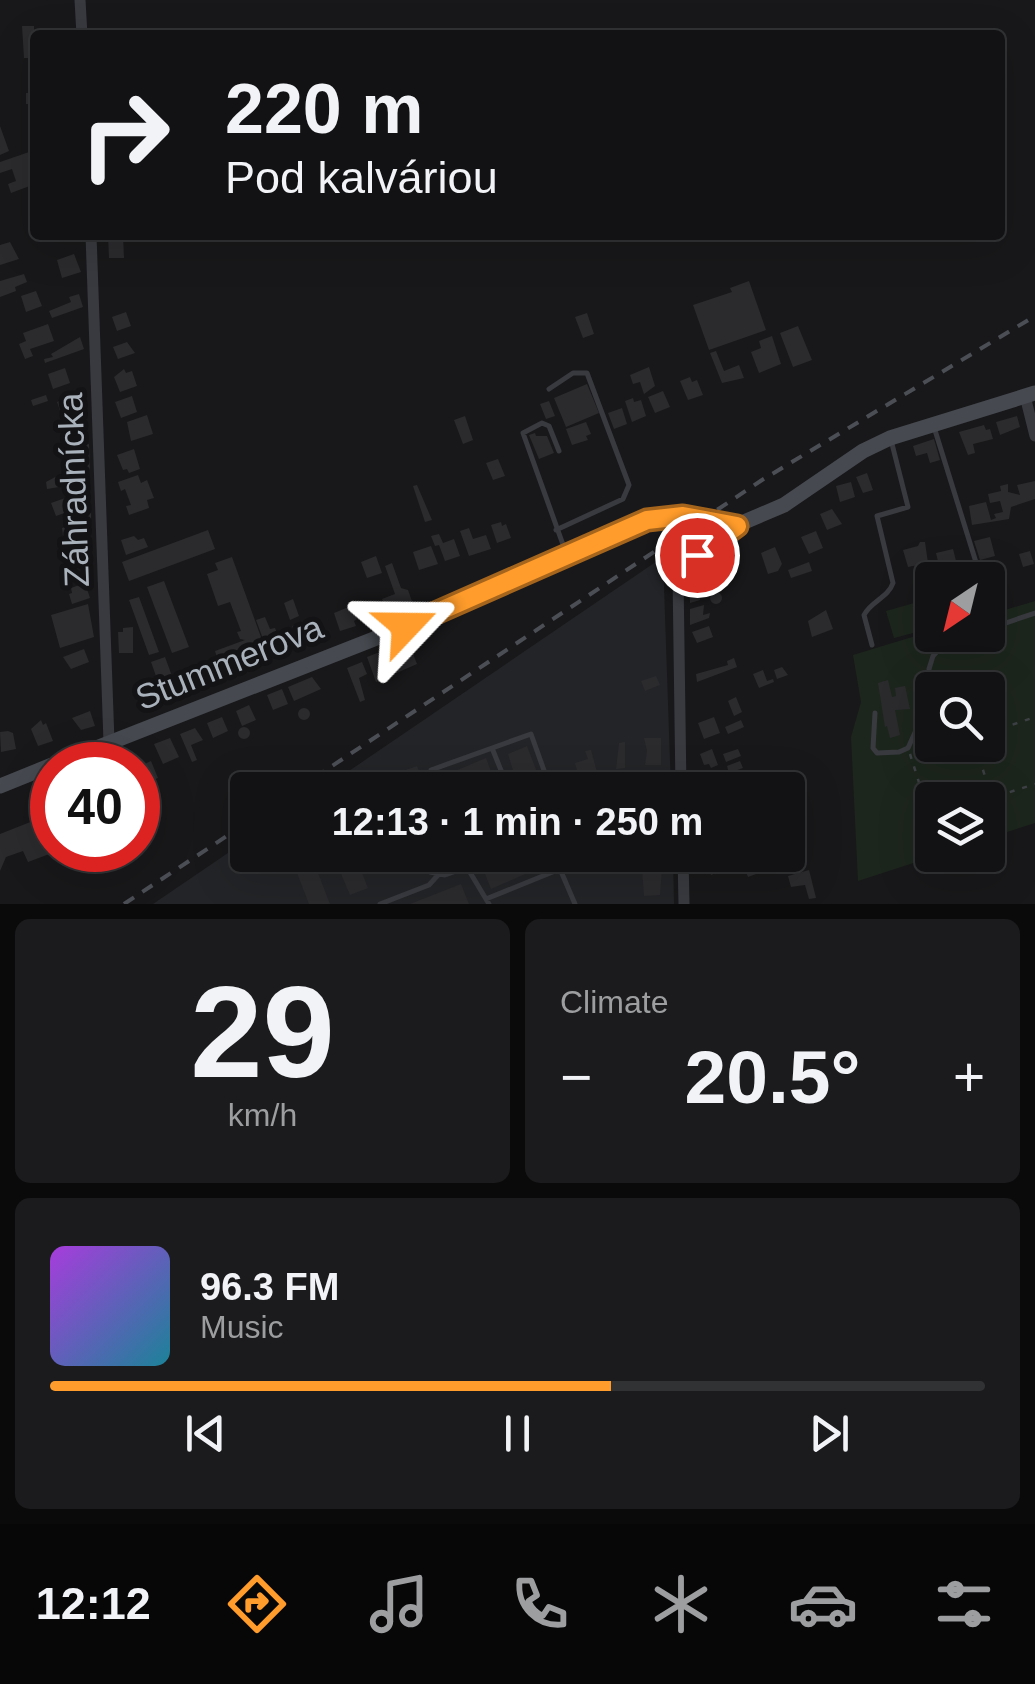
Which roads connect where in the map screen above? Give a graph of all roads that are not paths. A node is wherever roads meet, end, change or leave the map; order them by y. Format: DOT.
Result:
graph roads {
  1 [pos="80,0"];
  2 [pos="82,30"];
  3 [pos="92,240"];
  4 [pos="548,389"];
  5 [pos="1030,395"];
  6 [pos="933,425"];
  7 [pos="1035,436"];
  8 [pos="890,438"];
  9 [pos="559,451"];
  10 [pos="737,526"];
  11 [pos="556,530"];
  12 [pos="567,556"];
  13 [pos="976,562"];
  14 [pos="1035,612"];
  15 [pos="1005,623"];
  16 [pos="872,645"];
  17 [pos="937,652"];
  18 [pos="875,713"];
  19 [pos="109,742"];
  20 [pos="492,748"];
  21 [pos="431,770"];
  22 [pos="502,772"];
  23 [pos="545,772"];
  24 [pos="681,772"];
  25 [pos="30,774"];
  26 [pos="0,786"];
  27 [pos="430,872"];
  28 [pos="449,872"];
  29 [pos="470,872"];
  30 [pos="683,872"];
  31 [pos="439,874"];
  32 [pos="487,901"];
  33 [pos="380,904"];
  34 [pos="575,904"];
  35 [pos="684,904"];
  1 -- 2 [label="street"];
  3 -- 19 [label="street, Záhradnícka"];
  4 -- 11 [label="lane"];
  5 -- 6 [label="street"];
  5 -- 7 [label="street"];
  6 -- 8 [label="street"];
  6 -- 13 [label="lane"];
  8 -- 10 [label="street"];
  8 -- 16 [label="lane"];
  9 -- 11 [label="lane"];
  10 -- 12 [label="street, Stummerova"];
  10 -- 24 [label="street"];
  11 -- 12 [label="lane"];
  12 -- 19 [label="street, Stummerova"];
  14 -- 15 [label="lane"];
  17 -- 18 [label="lane"];
  20 -- 21 [label="lane"];
  20 -- 22 [label="lane"];
  20 -- 23 [label="lane"];
  25 -- 26 [label="street, Stummerova"];
  27 -- 31 [label="lane"];
  28 -- 31 [label="lane"];
  29 -- 32 [label="lane"];
  30 -- 35 [label="street"];
  31 -- 33 [label="lane"];
  32 -- 34 [label="lane"];
}
